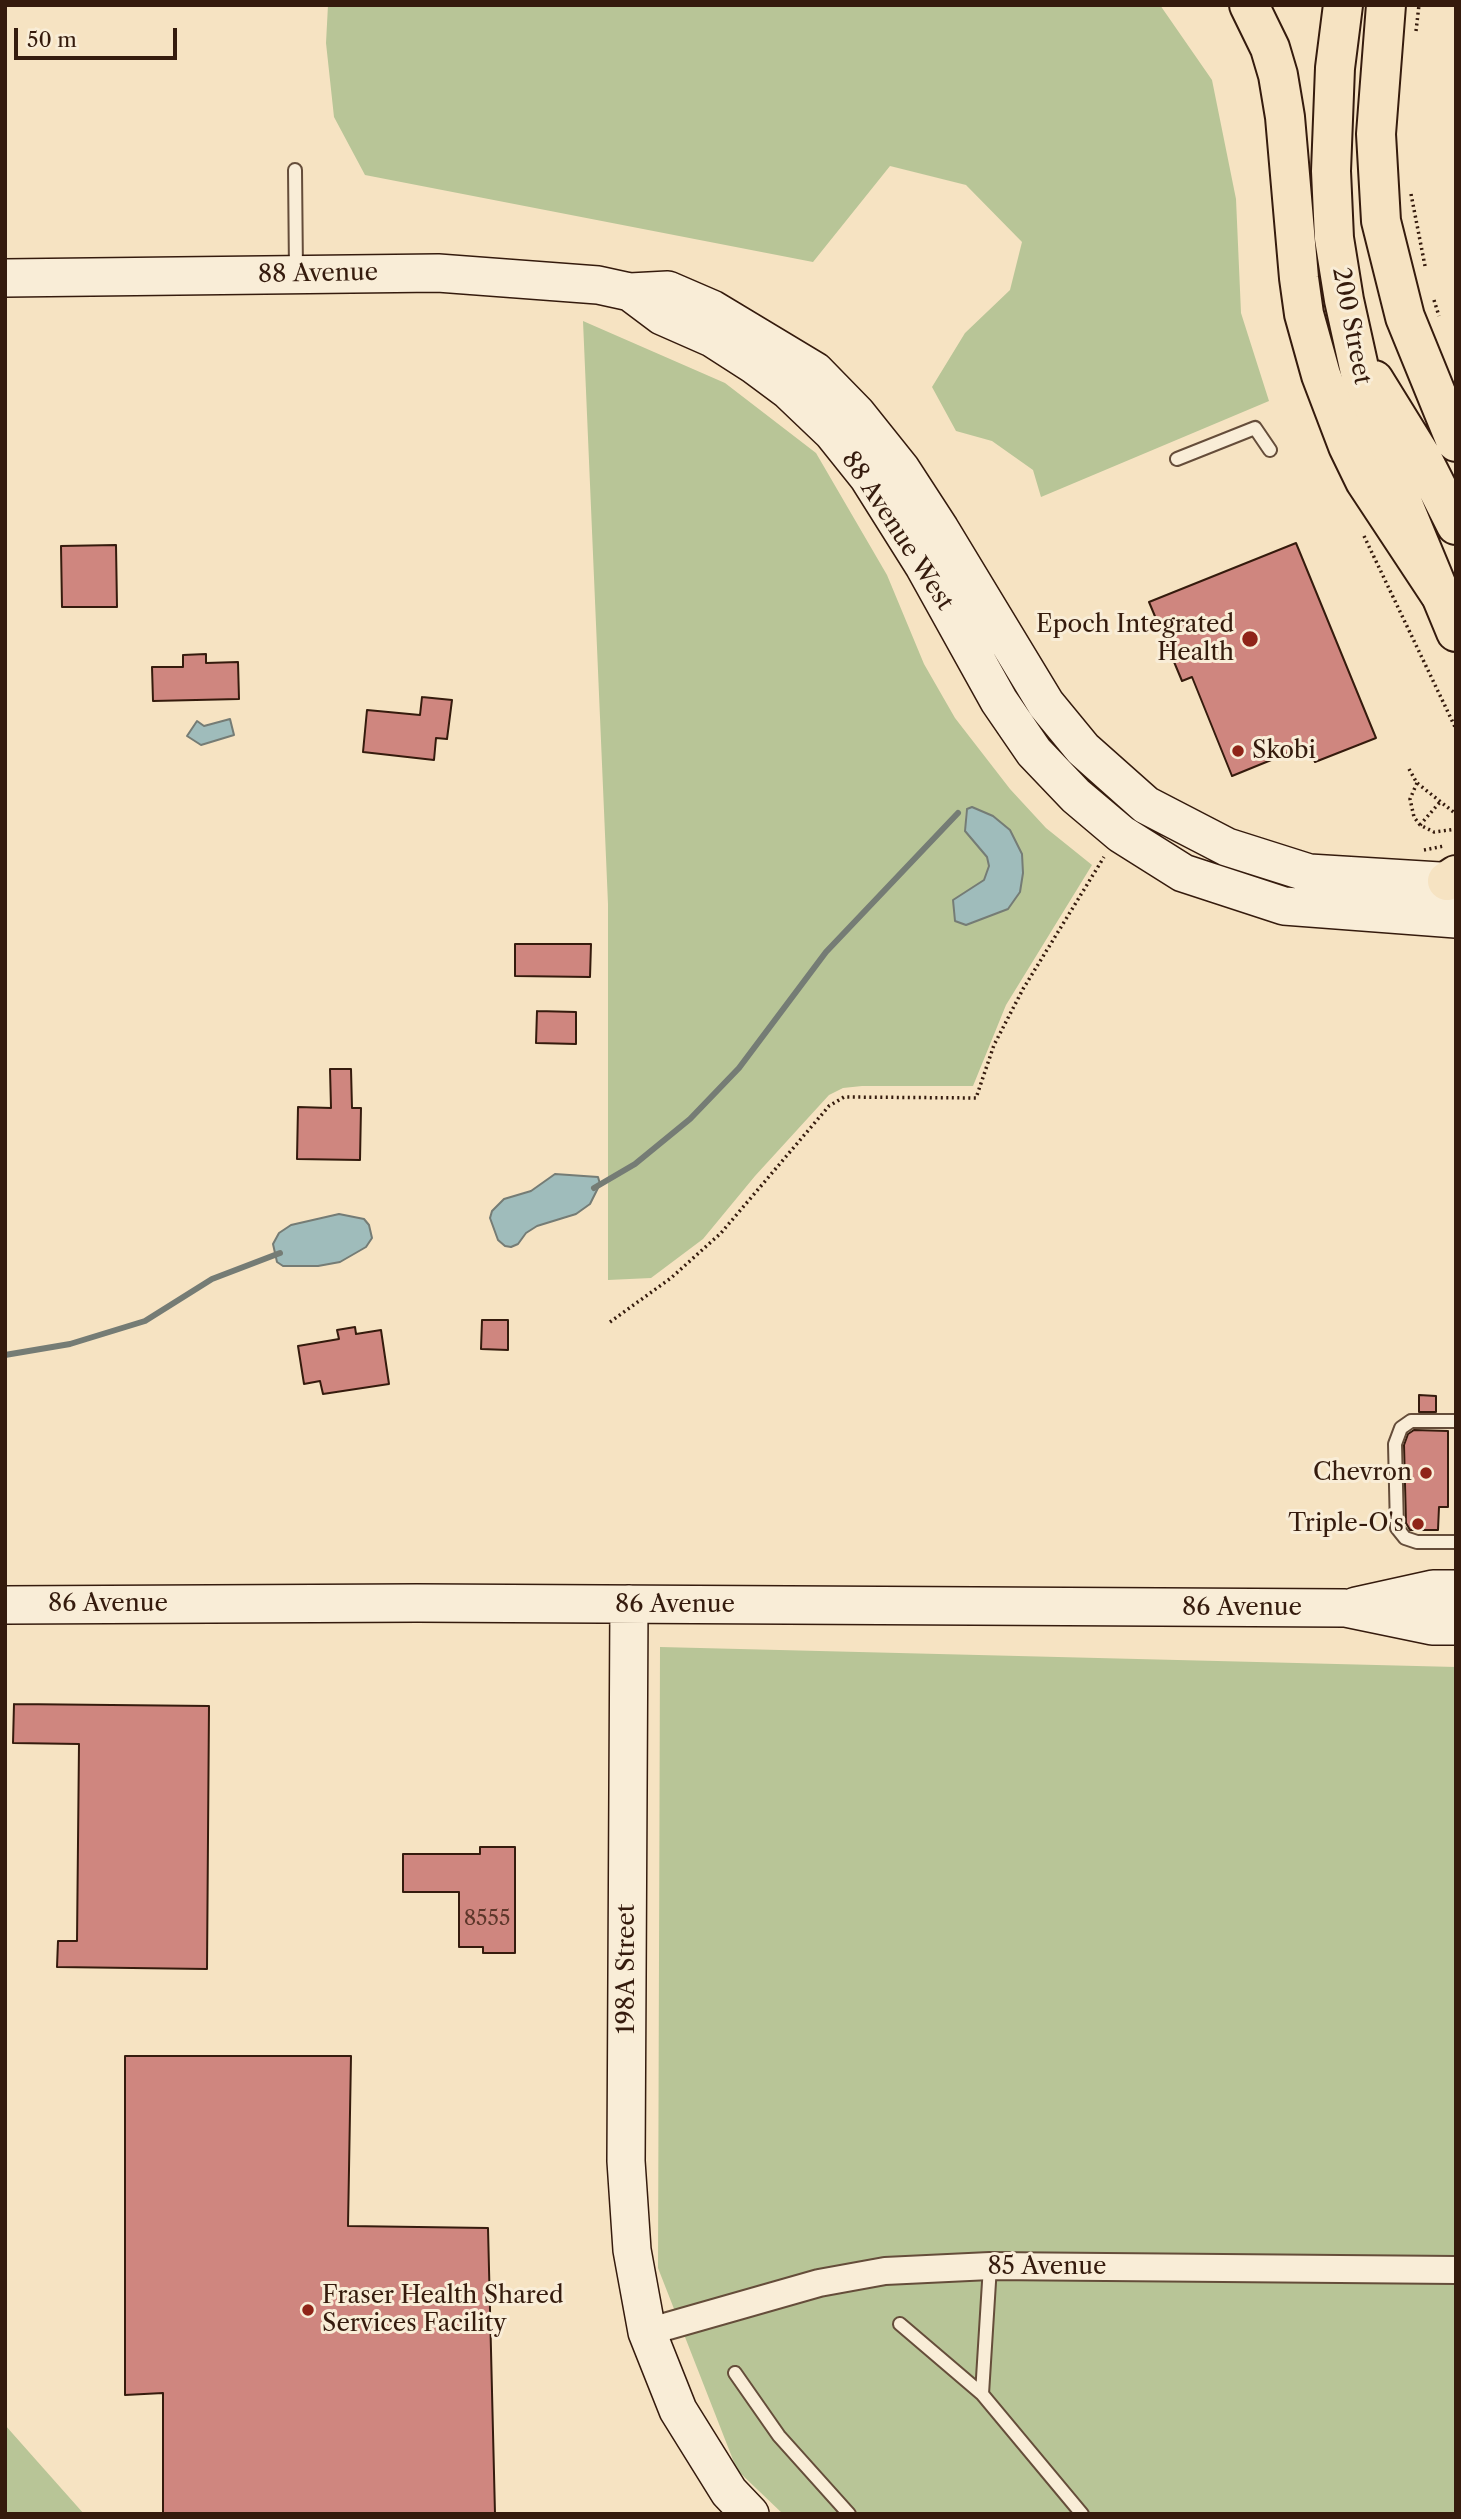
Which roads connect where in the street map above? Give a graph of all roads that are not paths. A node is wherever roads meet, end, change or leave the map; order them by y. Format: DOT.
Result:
graph roads {
  1 [pos="1249,5"];
  2 [pos="1343,5"];
  3 [pos="1386,5"];
  4 [pos="295,170"];
  5 [pos="296,275"];
  6 [pos="5,278"];
  7 [pos="630,292"];
  8 [pos="1353,345"];
  9 [pos="1456,442"];
  10 [pos="1270,450"];
  11 [pos="1177,459"];
  12 [pos="1456,525"];
  13 [pos="1439,593"];
  14 [pos="1456,632"];
  15 [pos="1453,879"];
  16 [pos="1456,919"];
  17 [pos="1456,1421"];
  18 [pos="1456,1542"];
  19 [pos="1456,1589"];
  20 [pos="629,1604"];
  21 [pos="5,1605"];
  22 [pos="1345,1608"];
  23 [pos="1456,1626"];
  24 [pos="990,2266"];
  25 [pos="1456,2270"];
  26 [pos="900,2324"];
  27 [pos="647,2332"];
  28 [pos="735,2373"];
  29 [pos="982,2394"];
  30 [pos="750,2514"];
  31 [pos="849,2514"];
  32 [pos="1082,2514"];
  1 -- 13 [label="main road"];
  2 -- 8 [label="main road, 200 Street"];
  3 -- 9 [label="main road, 200 Street"];
  4 -- 5 [label="lane"];
  5 -- 6 [label="main road, 88 Avenue"];
  5 -- 7 [label="main road, 88 Avenue"];
  7 -- 15 [label="main road, 88 Avenue West"];
  7 -- 16 [label="main road, 88 Avenue West"];
  8 -- 12 [label="main road"];
  8 -- 13 [label="main road, 200 Street"];
  10 -- 11 [label="lane"];
  13 -- 14 [label="main road, 200 Street"];
  17 -- 18 [label="lane"];
  19 -- 22 [label="main road, 86 Avenue"];
  20 -- 21 [label="main road, 86 Avenue"];
  20 -- 22 [label="main road, 86 Avenue"];
  20 -- 27 [label="main road, 198A Street"];
  22 -- 23 [label="main road, 86 Avenue"];
  24 -- 25 [label="street, 85 Avenue"];
  24 -- 27 [label="street, 85 Avenue"];
  24 -- 29 [label="lane"];
  26 -- 29 [label="lane"];
  27 -- 30 [label="main road, 198A Street"];
  28 -- 31 [label="lane"];
  29 -- 32 [label="lane"];
}
